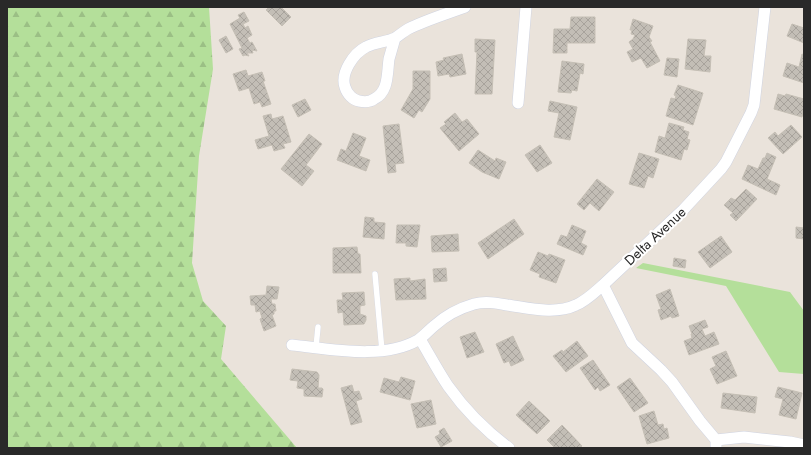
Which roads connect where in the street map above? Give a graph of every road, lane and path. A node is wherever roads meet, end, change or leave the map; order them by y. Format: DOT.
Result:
graph roads {
  1 [pos="465,7"];
  2 [pos="526,7"];
  3 [pos="766,7"];
  4 [pos="395,38"];
  5 [pos="518,103"];
  6 [pos="375,274"];
  7 [pos="603,285"];
  8 [pos="318,327"];
  9 [pos="420,338"];
  10 [pos="292,345"];
  11 [pos="316,347"];
  12 [pos="382,352"];
  13 [pos="716,444"];
  14 [pos="804,445"];
  15 [pos="509,448"];
  1 -- 4 [label="street"];
  2 -- 5 [label="street"];
  3 -- 7 [label="street, Delta Avenue"];
  4 -- 4 [label="street"];
  6 -- 12 [label="lane"];
  7 -- 9 [label="street, Delta Avenue"];
  7 -- 13 [label="street"];
  8 -- 11 [label="lane"];
  9 -- 12 [label="street, Delta Avenue"];
  9 -- 15 [label="street"];
  10 -- 11 [label="street, Delta Avenue"];
  11 -- 12 [label="street, Delta Avenue"];
  13 -- 14 [label="street"];
}
